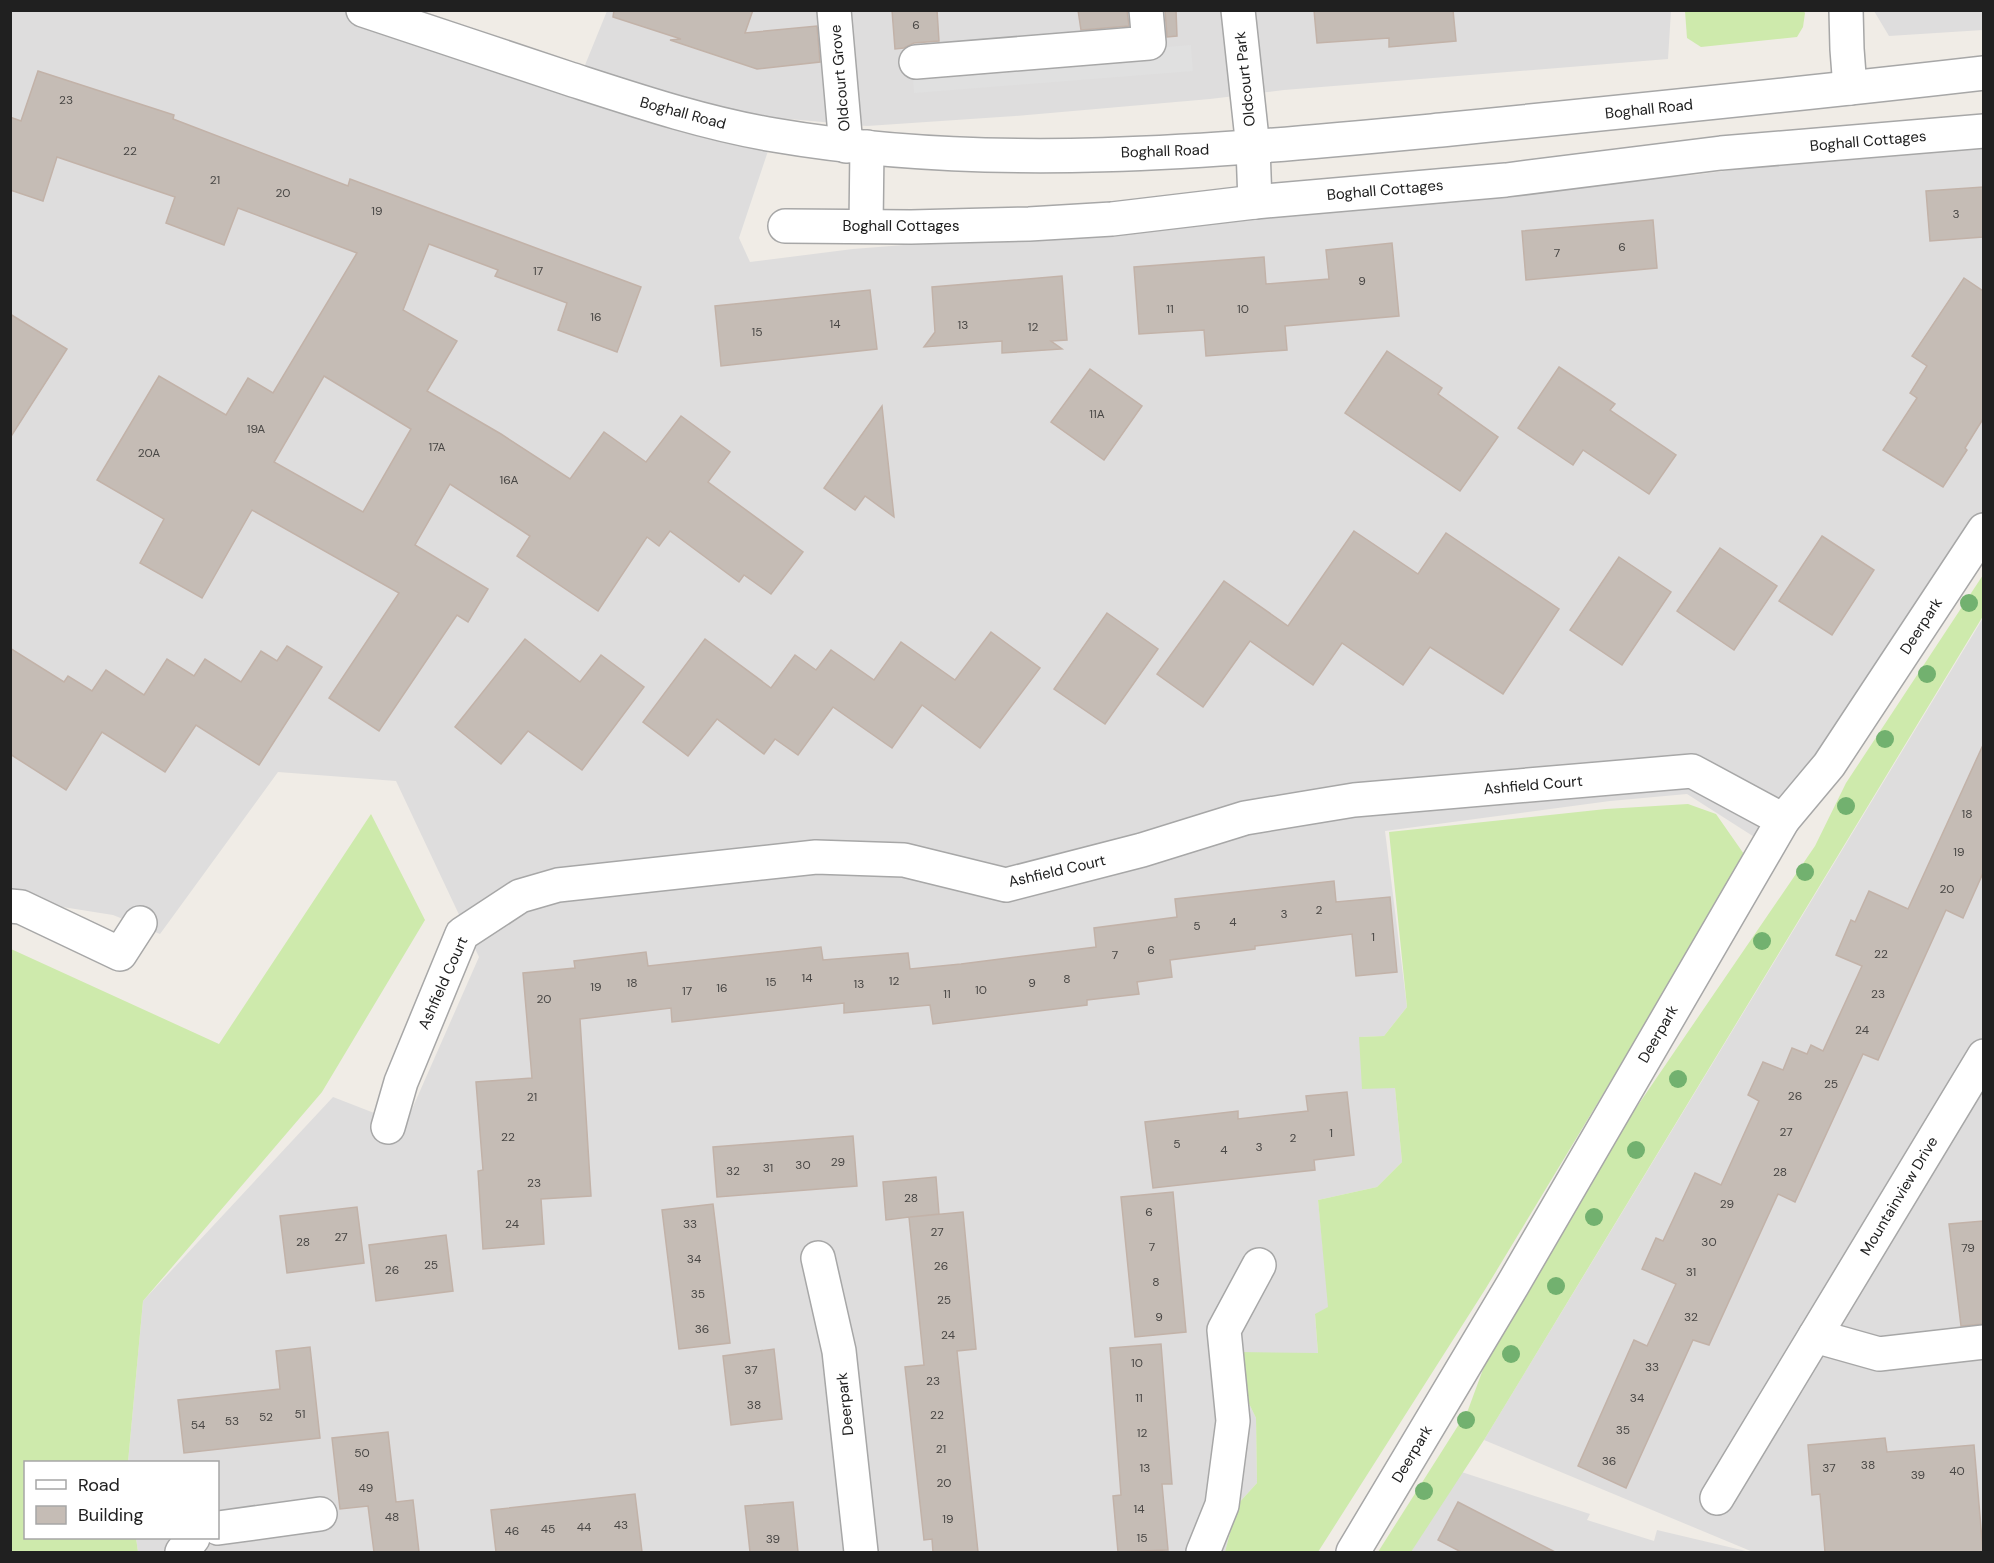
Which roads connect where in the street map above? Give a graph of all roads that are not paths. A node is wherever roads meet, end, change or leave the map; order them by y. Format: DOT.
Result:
graph roads {
  1 [pos="363,10"];
  2 [pos="834,10"];
  3 [pos="1146,10"];
  4 [pos="1238,10"];
  5 [pos="1846,10"];
  6 [pos="916,62"];
  7 [pos="1983,73"];
  8 [pos="1850,88"];
  9 [pos="1714,103"];
  10 [pos="1983,131"];
  11 [pos="856,147"];
  12 [pos="1253,148"];
  13 [pos="1721,153"];
  14 [pos="1255,202"];
  15 [pos="785,226"];
  16 [pos="866,226"];
  17 [pos="1983,530"];
  18 [pos="1783,820"];
  19 [pos="10,906"];
  20 [pos="140,923"];
  21 [pos="1983,1056"];
  22 [pos="388,1127"];
  23 [pos="819,1258"];
  24 [pos="1259,1265"];
  25 [pos="1815,1336"];
  26 [pos="1983,1342"];
  27 [pos="1717,1498"];
  28 [pos="320,1514"];
  29 [pos="219,1528"];
  30 [pos="192,1539"];
  31 [pos="182,1552"];
  32 [pos="861,1552"];
  33 [pos="1203,1552"];
  34 [pos="1353,1552"];
  1 -- 11 [label="street, Boghall Road"];
  2 -- 11 [label="street, Oldcourt Grove"];
  3 -- 6 [label="street"];
  4 -- 12 [label="street, Oldcourt Park"];
  5 -- 8 [label="street"];
  7 -- 8 [label="street, Boghall Road"];
  8 -- 9 [label="street, Boghall Road"];
  9 -- 12 [label="street, Boghall Road"];
  9 -- 13 [label="street"];
  10 -- 13 [label="street, Boghall Cottages"];
  11 -- 12 [label="street, Boghall Road"];
  11 -- 16 [label="street, Oldcourt Grove"];
  12 -- 14 [label="street, Oldcourt Park"];
  13 -- 14 [label="street, Boghall Cottages"];
  14 -- 16 [label="street, Boghall Cottages"];
  15 -- 16 [label="street, Boghall Cottages"];
  17 -- 18 [label="street, Deerpark"];
  18 -- 22 [label="street, Ashfield Court"];
  18 -- 34 [label="street, Deerpark"];
  19 -- 20 [label="street"];
  21 -- 25 [label="street, Mountainview Drive"];
  23 -- 32 [label="street, Deerpark"];
  24 -- 33 [label="street"];
  25 -- 26 [label="street"];
  25 -- 27 [label="street, Mountainview Drive"];
  28 -- 29 [label="street"];
  30 -- 31 [label="street"];
}
